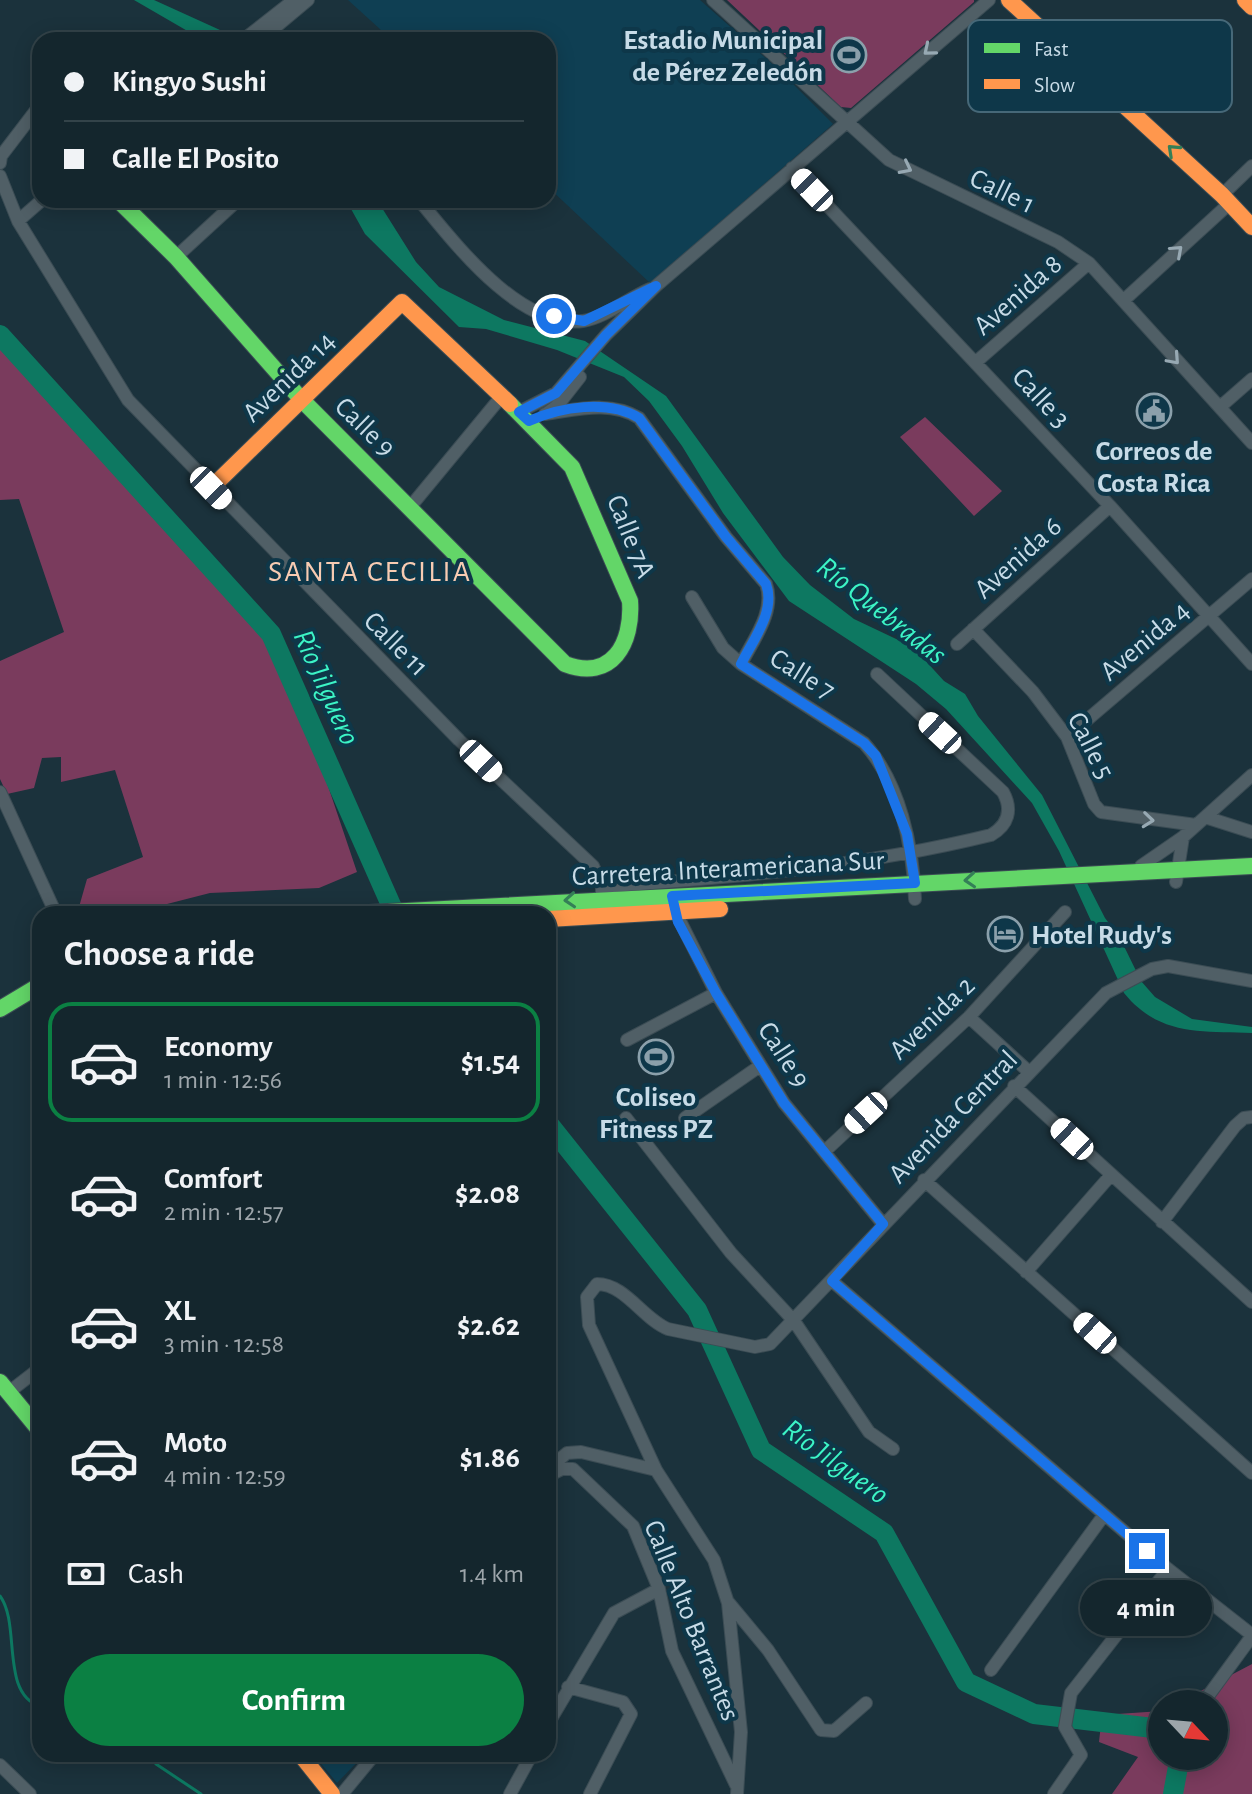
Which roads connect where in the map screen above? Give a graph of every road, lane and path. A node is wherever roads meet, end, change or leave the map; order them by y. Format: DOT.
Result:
graph roads {
  1 [pos="294,0"];
  2 [pos="308,0"];
  3 [pos="713,0"];
  4 [pos="989,0"];
  5 [pos="1009,0"];
  6 [pos="1245,0"];
  7 [pos="1252,7"];
  8 [pos="1031,20"];
  9 [pos="253,32"];
  10 [pos="272,32"];
  11 [pos="1131,112"];
  12 [pos="32,115"];
  13 [pos="845,120"];
  14 [pos="0,163"];
  15 [pos="1252,166"];
  16 [pos="792,168"];
  17 [pos="0,176"];
  18 [pos="1226,199"];
  19 [pos="33,208"];
  20 [pos="126,208"];
  21 [pos="229,208"];
  22 [pos="425,208"];
  23 [pos="18,221"];
  24 [pos="1252,227"];
  25 [pos="176,257"];
  26 [pos="1089,263"];
  27 [pos="656,286"];
  28 [pos="1124,300"];
  29 [pos="976,362"];
  30 [pos="576,378"];
  31 [pos="1252,379"];
  32 [pos="501,397"];
  33 [pos="301,399"];
  34 [pos="595,407"];
  35 [pos="1220,407"];
  36 [pos="545,414"];
  37 [pos="524,416"];
  38 [pos="1252,443"];
  39 [pos="211,488"];
  40 [pos="411,506"];
  41 [pos="1110,506"];
  42 [pos="1252,579"];
  43 [pos="692,597"];
  44 [pos="1210,616"];
  45 [pos="973,629"];
  46 [pos="957,644"];
  47 [pos="741,664"];
  48 [pos="1252,664"];
  49 [pos="591,672"];
  50 [pos="877,674"];
  51 [pos="1067,737"];
  52 [pos="1252,775"];
  53 [pos="0,792"];
  54 [pos="1201,821"];
  55 [pos="1251,833"];
  56 [pos="1183,837"];
  57 [pos="1252,851"];
  58 [pos="911,855"];
  59 [pos="1245,866"];
  60 [pos="1108,877"];
  61 [pos="1177,877"];
  62 [pos="1252,878"];
  63 [pos="915,891"];
  64 [pos="602,900"];
  65 [pos="673,903"];
  66 [pos="52,906"];
  67 [pos="498,906"];
  68 [pos="1065,912"];
  69 [pos="556,916"];
  70 [pos="1252,981"];
  71 [pos="32,986"];
  72 [pos="32,988"];
  73 [pos="716,993"];
  74 [pos="0,999"];
  75 [pos="32,1001"];
  76 [pos="0,1009"];
  77 [pos="0,1015"];
  78 [pos="969,1017"];
  79 [pos="627,1040"];
  80 [pos="760,1066"];
  81 [pos="1028,1071"];
  82 [pos="1014,1086"];
  83 [pos="1252,1117"];
  84 [pos="626,1118"];
  85 [pos="685,1118"];
  86 [pos="825,1151"];
  87 [pos="1111,1175"];
  88 [pos="924,1180"];
  89 [pos="1162,1222"];
  90 [pos="883,1224"];
  91 [pos="1026,1272"];
  92 [pos="832,1281"];
  93 [pos="1252,1302"];
  94 [pos="794,1321"];
  95 [pos="32,1372"];
  96 [pos="4,1387"];
  97 [pos="32,1421"];
  98 [pos="893,1449"];
  99 [pos="556,1462"];
  100 [pos="656,1470"];
  101 [pos="556,1472"];
  102 [pos="1252,1473"];
  103 [pos="1104,1515"];
  104 [pos="1168,1569"];
  105 [pos="659,1589"];
  106 [pos="728,1603"];
  107 [pos="1252,1636"];
  108 [pos="991,1670"];
  109 [pos="568,1687"];
  110 [pos="1213,1690"];
  111 [pos="866,1703"];
  112 [pos="556,1709"];
  113 [pos="306,1762"];
  114 [pos="368,1762"];
  115 [pos="528,1762"];
  116 [pos="0,1765"];
  117 [pos="736,1790"];
  118 [pos="30,1794"];
  119 [pos="332,1794"];
  120 [pos="342,1794"];
  121 [pos="510,1794"];
  122 [pos="590,1794"];
  123 [pos="1054,1794"];
  1 -- 9 [label="street"];
  2 -- 10 [label="street"];
  3 -- 13 [label="street, Calle 1"];
  4 -- 13 [label="street, one-way"];
  8 -- 5 [label="main road, one-way"];
  6 -- 7 [label="main road"];
  18 -- 11 [label="main road, one-way"];
  12 -- 14 [label="street"];
  13 -- 16 [label="street"];
  13 -- 26 [label="street, Calle 1, one-way"];
  15 -- 18 [label="street"];
  16 -- 27 [label="street"];
  16 -- 29 [label="street, Calle 3"];
  17 -- 23 [label="street, Calle 11"];
  18 -- 24 [label="main road"];
  28 -- 18 [label="street, one-way"];
  19 -- 23 [label="street"];
  20 -- 25 [label="main road, Calle 9"];
  21 -- 25 [label="street"];
  22 -- 27 [label="street"];
  23 -- 39 [label="street, Calle 11"];
  25 -- 33 [label="main road, Calle 9"];
  26 -- 28 [label="street, Calle 1"];
  26 -- 29 [label="street, Avenida 8"];
  27 -- 30 [label="street"];
  28 -- 35 [label="street, Calle 1, one-way"];
  29 -- 41 [label="street, Calle 3"];
  30 -- 34 [label="street"];
  30 -- 36 [label="street"];
  30 -- 37 [label="street"];
  31 -- 35 [label="street"];
  32 -- 33 [label="main road, Avenida 14"];
  32 -- 37 [label="main road"];
  32 -- 40 [label="street"];
  33 -- 39 [label="main road, Avenida 14"];
  33 -- 40 [label="main road, Calle 9"];
  34 -- 36 [label="street, Calle 7"];
  34 -- 47 [label="street, Calle 7"];
  35 -- 38 [label="street, Calle 1"];
  36 -- 37 [label="street"];
  37 -- 49 [label="main road, Calle 7A"];
  39 -- 64 [label="street, Calle 11"];
  40 -- 49 [label="main road, Calle 9"];
  41 -- 44 [label="street, Calle 3"];
  41 -- 45 [label="street, Avenida 6"];
  42 -- 44 [label="street, Avenida 4"];
  43 -- 47 [label="street"];
  44 -- 48 [label="street, Calle 3"];
  44 -- 51 [label="street, Avenida 4"];
  45 -- 46 [label="street, Avenida 6"];
  45 -- 51 [label="street, Calle 5"];
  47 -- 58 [label="street, Calle 7"];
  50 -- 58 [label="street"];
  51 -- 54 [label="street, Calle 5, one-way"];
  52 -- 54 [label="street"];
  53 -- 66 [label="street"];
  54 -- 55 [label="street, Calle 5"];
  54 -- 56 [label="street"];
  56 -- 60 [label="street"];
  56 -- 61 [label="street"];
  57 -- 59 [label="street"];
  58 -- 63 [label="street, Calle 7"];
  58 -- 64 [label="street"];
  59 -- 61 [label="main road, Carretera Interamericana Sur"];
  60 -- 61 [label="main road, Carretera Interamericana Sur"];
  60 -- 63 [label="main road, Carretera Interamericana Sur"];
  61 -- 62 [label="main road, Carretera Interamericana Sur"];
  63 -- 65 [label="main road, Carretera Interamericana Sur"];
  64 -- 65 [label="main road, Carretera Interamericana Sur"];
  64 -- 67 [label="main road, Carretera Interamericana Sur, one-way"];
  64 -- 69 [label="main road, Carretera Interamericana Sur"];
  65 -- 73 [label="street, Calle 9"];
  68 -- 78 [label="street, Avenida 2"];
  70 -- 81 [label="street, Avenida Central"];
  71 -- 74 [label="main road"];
  72 -- 76 [label="main road"];
  73 -- 79 [label="street"];
  73 -- 80 [label="street, Calle 9"];
  75 -- 77 [label="main road"];
  78 -- 81 [label="street"];
  78 -- 86 [label="street, Avenida 2"];
  80 -- 85 [label="street"];
  80 -- 86 [label="street, Calle 9"];
  81 -- 82 [label="street, Avenida Central"];
  82 -- 87 [label="street"];
  82 -- 88 [label="street, Avenida Central"];
  83 -- 89 [label="street"];
  84 -- 94 [label="street"];
  86 -- 90 [label="street, Calle 9"];
  87 -- 89 [label="street"];
  87 -- 91 [label="street"];
  88 -- 90 [label="street, Avenida Central"];
  88 -- 91 [label="street"];
  89 -- 93 [label="street"];
  90 -- 92 [label="street, Avenida Central"];
  91 -- 102 [label="street"];
  92 -- 94 [label="street, Avenida Central"];
  92 -- 103 [label="street"];
  94 -- 98 [label="street"];
  94 -- 100 [label="street, Avenida Central"];
  95 -- 96 [label="street"];
  96 -- 97 [label="main road"];
  99 -- 100 [label="street"];
  100 -- 106 [label="street"];
  101 -- 105 [label="street, Calle Alto Barrantes"];
  103 -- 104 [label="street"];
  103 -- 108 [label="street"];
  104 -- 107 [label="street"];
  104 -- 123 [label="street"];
  105 -- 109 [label="street"];
  105 -- 117 [label="street, Calle Alto Barrantes"];
  106 -- 111 [label="street"];
  106 -- 117 [label="street"];
  107 -- 110 [label="street"];
  109 -- 112 [label="street"];
  109 -- 122 [label="street"];
  113 -- 119 [label="main road"];
  114 -- 120 [label="street"];
  115 -- 121 [label="street"];
  116 -- 118 [label="street"];
}
